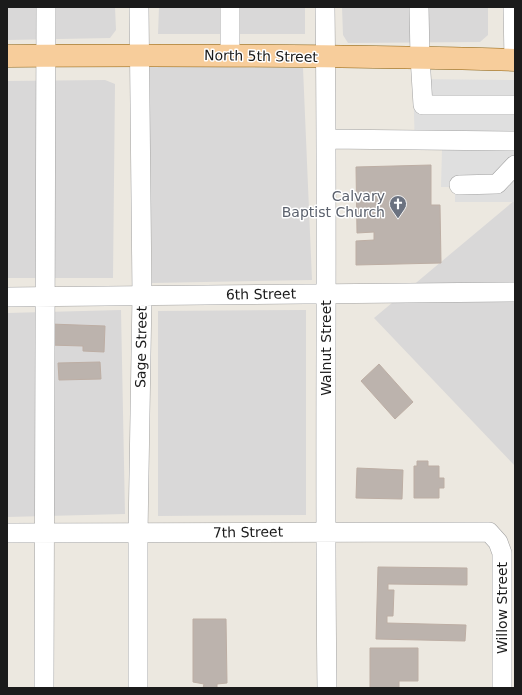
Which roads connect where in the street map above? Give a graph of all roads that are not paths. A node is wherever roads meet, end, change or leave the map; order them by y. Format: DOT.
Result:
graph roads {
  1 [pos="46,7"];
  2 [pos="139,7"];
  3 [pos="230,7"];
  4 [pos="325,7"];
  5 [pos="419,7"];
  6 [pos="513,7"];
  7 [pos="139,55"];
  8 [pos="7,56"];
  9 [pos="46,56"];
  10 [pos="230,56"];
  11 [pos="325,57"];
  12 [pos="420,57"];
  13 [pos="514,60"];
  14 [pos="515,105"];
  15 [pos="326,139"];
  16 [pos="515,141"];
  17 [pos="515,165"];
  18 [pos="458,184"];
  19 [pos="515,292"];
  20 [pos="326,293"];
  21 [pos="142,296"];
  22 [pos="7,297"];
  23 [pos="46,297"];
  24 [pos="325,531"];
  25 [pos="489,532"];
  26 [pos="7,533"];
  27 [pos="45,533"];
  28 [pos="138,534"];
  29 [pos="44,688"];
  30 [pos="138,688"];
  31 [pos="327,688"];
  32 [pos="502,688"];
  1 -- 9 [label="street"];
  2 -- 7 [label="street, Sage Street"];
  3 -- 10 [label="street"];
  4 -- 11 [label="street, Walnut Street"];
  5 -- 12 [label="street"];
  6 -- 13 [label="street"];
  7 -- 9 [label="main road, North 5th Street"];
  7 -- 10 [label="main road, North 5th Street"];
  7 -- 21 [label="street, Sage Street"];
  8 -- 9 [label="main road, North 5th Street"];
  9 -- 23 [label="street"];
  10 -- 11 [label="main road, North 5th Street"];
  11 -- 12 [label="main road, North 5th Street"];
  11 -- 15 [label="street, Walnut Street"];
  12 -- 13 [label="main road, North 5th Street"];
  12 -- 14 [label="street"];
  15 -- 16 [label="street"];
  15 -- 20 [label="street, Walnut Street"];
  17 -- 18 [label="street"];
  19 -- 20 [label="street, 6th Street"];
  20 -- 21 [label="street, 6th Street"];
  20 -- 24 [label="street, Walnut Street"];
  21 -- 23 [label="street, 6th Street"];
  21 -- 28 [label="street, Sage Street"];
  22 -- 23 [label="street, 6th Street"];
  23 -- 27 [label="street"];
  24 -- 25 [label="street, 7th Street"];
  24 -- 28 [label="street, 7th Street"];
  24 -- 31 [label="street, Walnut Street"];
  25 -- 32 [label="street, Willow Street"];
  26 -- 27 [label="street, 7th Street"];
  27 -- 28 [label="street, 7th Street"];
  27 -- 29 [label="street"];
  28 -- 30 [label="street, Sage Street"];
}
